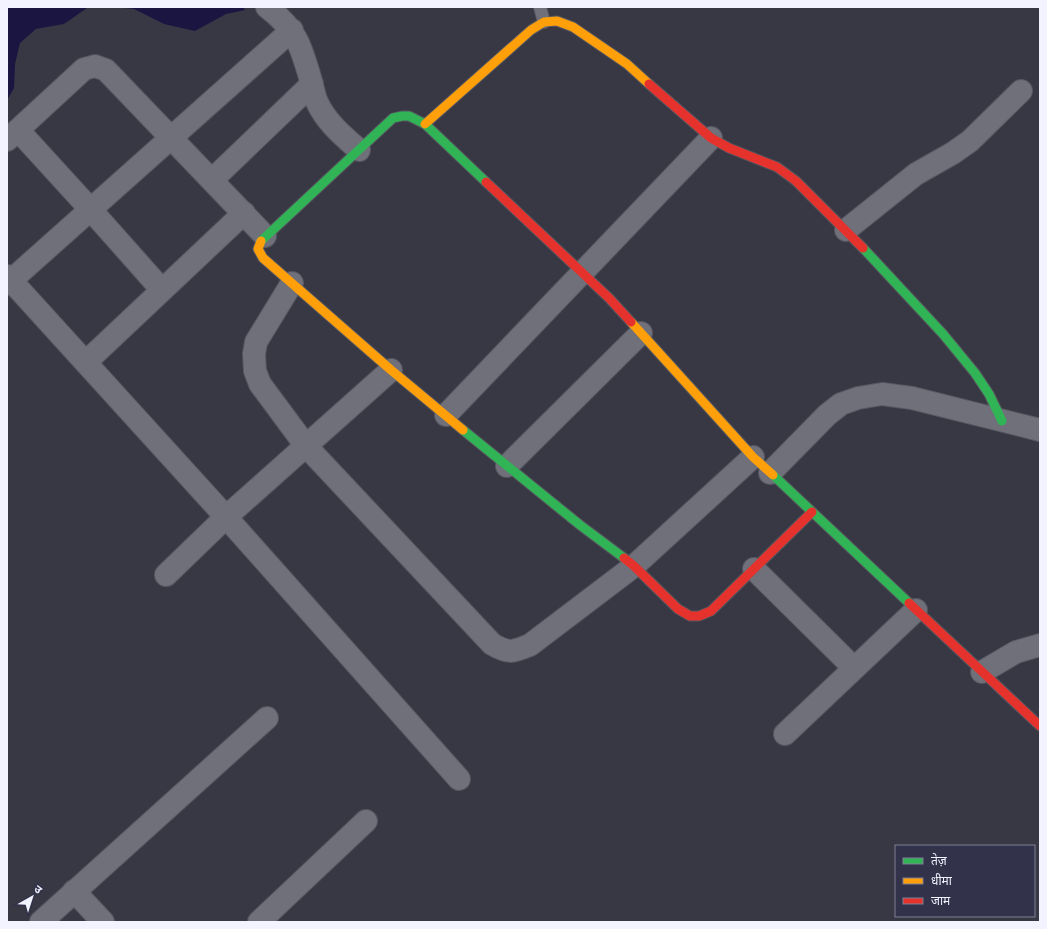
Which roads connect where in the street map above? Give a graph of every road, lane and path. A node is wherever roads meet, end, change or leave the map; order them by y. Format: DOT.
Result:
graph roads {
  1 [pos="267,7"];
  2 [pos="540,7"];
  3 [pos="544,22"];
  4 [pos="292,30"];
  5 [pos="312,84"];
  6 [pos="1021,91"];
  7 [pos="425,124"];
  8 [pos="12,135"];
  9 [pos="172,138"];
  10 [pos="711,138"];
  11 [pos="359,150"];
  12 [pos="212,180"];
  13 [pos="91,210"];
  14 [pos="244,214"];
  15 [pos="846,230"];
  16 [pos="265,236"];
  17 [pos="582,272"];
  18 [pos="8,280"];
  19 [pos="292,283"];
  20 [pos="162,290"];
  21 [pos="641,333"];
  22 [pos="86,362"];
  23 [pos="391,370"];
  24 [pos="446,415"];
  25 [pos="1002,420"];
  26 [pos="1040,430"];
  27 [pos="306,446"];
  28 [pos="753,457"];
  29 [pos="507,466"];
  30 [pos="770,473"];
  31 [pos="812,512"];
  32 [pos="226,517"];
  33 [pos="634,566"];
  34 [pos="754,569"];
  35 [pos="166,575"];
  36 [pos="916,610"];
  37 [pos="1040,645"];
  38 [pos="854,668"];
  39 [pos="982,672"];
  40 [pos="267,718"];
  41 [pos="1040,726"];
  42 [pos="785,734"];
  43 [pos="459,779"];
  44 [pos="366,821"];
  45 [pos="74,891"];
  46 [pos="41,922"];
  47 [pos="103,922"];
  48 [pos="259,922"];
  1 -- 4 [label="street"];
  2 -- 3 [label="lane"];
  3 -- 7 [label="street"];
  3 -- 10 [label="street"];
  4 -- 5 [label="street"];
  4 -- 9 [label="street"];
  5 -- 11 [label="street"];
  5 -- 12 [label="street"];
  6 -- 15 [label="street"];
  7 -- 11 [label="street"];
  7 -- 17 [label="street"];
  8 -- 9 [label="street"];
  8 -- 13 [label="street"];
  9 -- 12 [label="street"];
  9 -- 13 [label="street"];
  10 -- 15 [label="street"];
  10 -- 17 [label="street"];
  11 -- 16 [label="street"];
  12 -- 14 [label="street"];
  13 -- 18 [label="street"];
  13 -- 20 [label="street"];
  14 -- 16 [label="street"];
  14 -- 20 [label="street"];
  15 -- 25 [label="street"];
  16 -- 19 [label="street"];
  17 -- 21 [label="street"];
  17 -- 24 [label="street"];
  18 -- 22 [label="street"];
  19 -- 23 [label="street"];
  19 -- 27 [label="street"];
  20 -- 22 [label="street"];
  21 -- 28 [label="street"];
  21 -- 29 [label="street"];
  22 -- 32 [label="street"];
  23 -- 24 [label="street"];
  23 -- 27 [label="street"];
  24 -- 29 [label="street"];
  25 -- 26 [label="street"];
  25 -- 30 [label="street"];
  27 -- 32 [label="street"];
  27 -- 33 [label="street"];
  28 -- 30 [label="street"];
  28 -- 33 [label="street"];
  29 -- 33 [label="street"];
  30 -- 31 [label="street"];
  31 -- 34 [label="street"];
  31 -- 36 [label="street"];
  32 -- 35 [label="street"];
  32 -- 43 [label="street"];
  33 -- 34 [label="street"];
  34 -- 38 [label="street"];
  36 -- 38 [label="street"];
  36 -- 39 [label="street"];
  37 -- 39 [label="street"];
  38 -- 42 [label="street"];
  39 -- 41 [label="street"];
  40 -- 45 [label="street"];
  44 -- 48 [label="street"];
  45 -- 46 [label="street"];
  45 -- 47 [label="street"];
}
